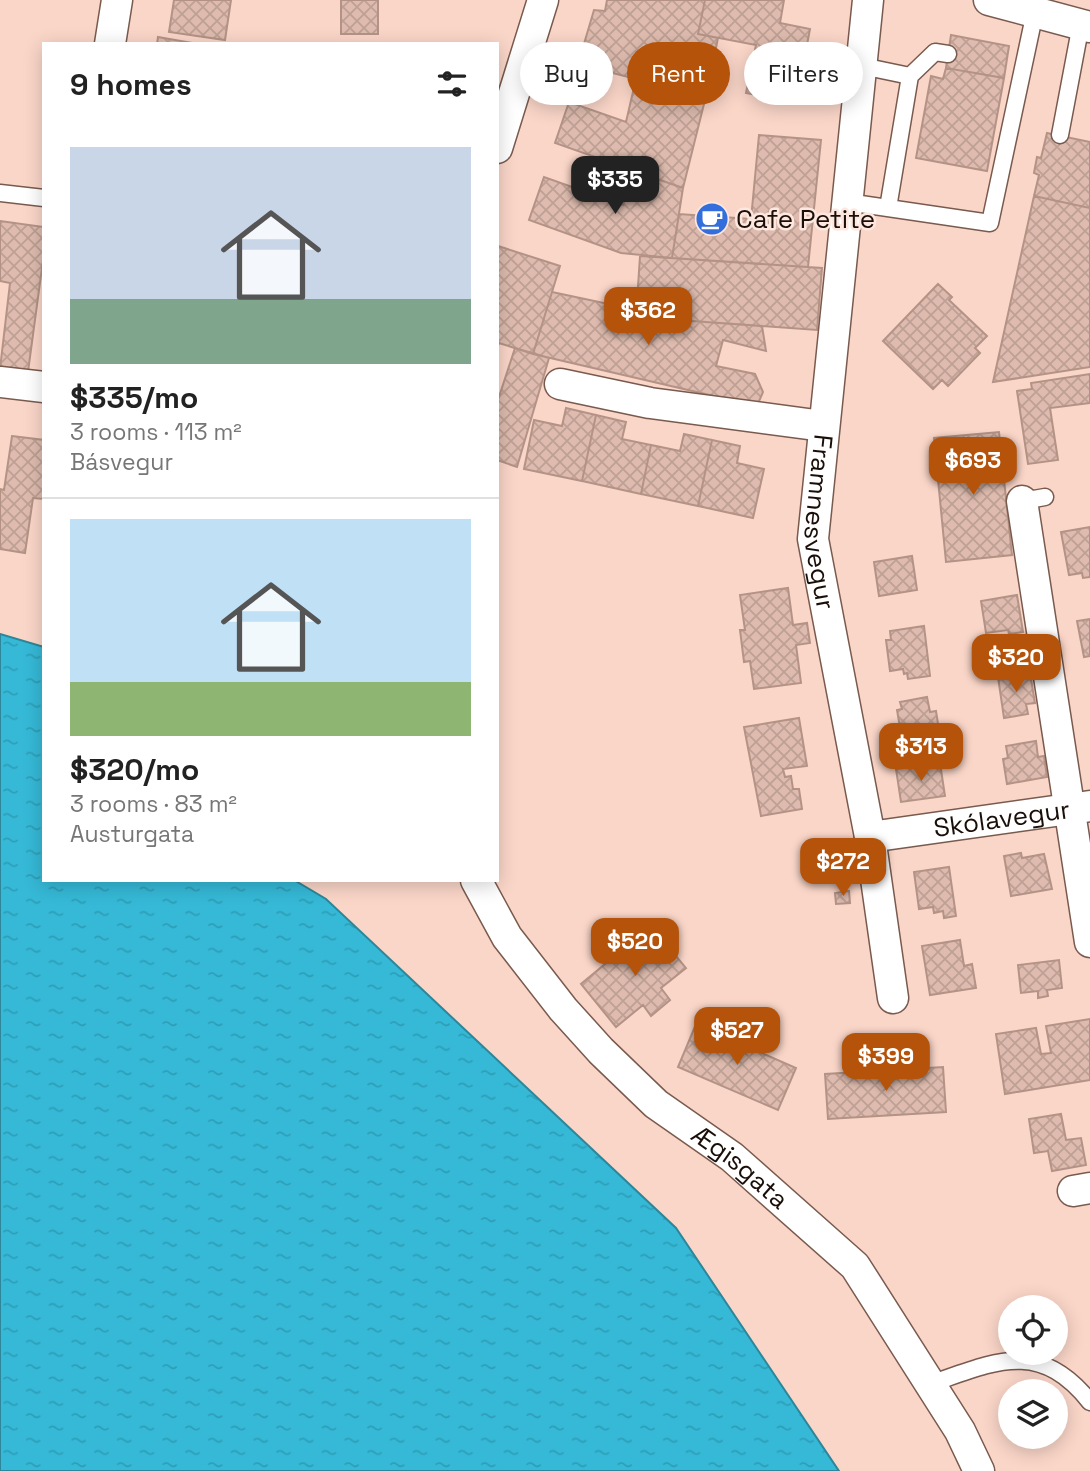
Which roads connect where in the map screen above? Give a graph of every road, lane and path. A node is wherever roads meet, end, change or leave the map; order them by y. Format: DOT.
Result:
graph roads {
  1 [pos="117,0"];
  2 [pos="543,0"];
  3 [pos="868,0"];
  4 [pos="989,0"];
  5 [pos="1035,12"];
  6 [pos="1086,26"];
  7 [pos="110,42"];
  8 [pos="948,54"];
  9 [pos="863,55"];
  10 [pos="1006,63"];
  11 [pos="863,66"];
  12 [pos="1024,66"];
  13 [pos="910,76"];
  14 [pos="858,105"];
  15 [pos="1060,135"];
  16 [pos="499,142"];
  17 [pos="0,193"];
  18 [pos="42,198"];
  19 [pos="847,202"];
  20 [pos="888,208"];
  21 [pos="0,382"];
  22 [pos="560,384"];
  23 [pos="42,387"];
  24 [pos="823,426"];
  25 [pos="1033,499"];
  26 [pos="1080,807"];
  27 [pos="870,837"];
  28 [pos="477,882"];
  29 [pos="1090,942"];
  30 [pos="893,998"];
  31 [pos="930,1384"];
  32 [pos="1090,1402"];
  33 [pos="979,1471"];
  1 -- 7 [label="street"];
  2 -- 16 [label="street"];
  3 -- 9 [label="street, Framnesvegur"];
  4 -- 5 [label="street"];
  5 -- 6 [label="street"];
  5 -- 12 [label="lane"];
  6 -- 15 [label="lane"];
  8 -- 13 [label="lane"];
  10 -- 12 [label="lane"];
  11 -- 13 [label="lane"];
  12 -- 20 [label="lane"];
  13 -- 20 [label="lane"];
  14 -- 19 [label="street, Framnesvegur"];
  17 -- 18 [label="lane"];
  19 -- 20 [label="lane"];
  19 -- 24 [label="street, Framnesvegur"];
  21 -- 23 [label="street"];
  22 -- 24 [label="street"];
  24 -- 27 [label="street, Framnesvegur"];
  25 -- 26 [label="street"];
  26 -- 27 [label="street, Skólavegur"];
  26 -- 29 [label="street"];
  27 -- 30 [label="street, Framnesvegur"];
  28 -- 31 [label="street, Ægisgata"];
  31 -- 32 [label="lane"];
  31 -- 33 [label="street, Ægisgata"];
}
